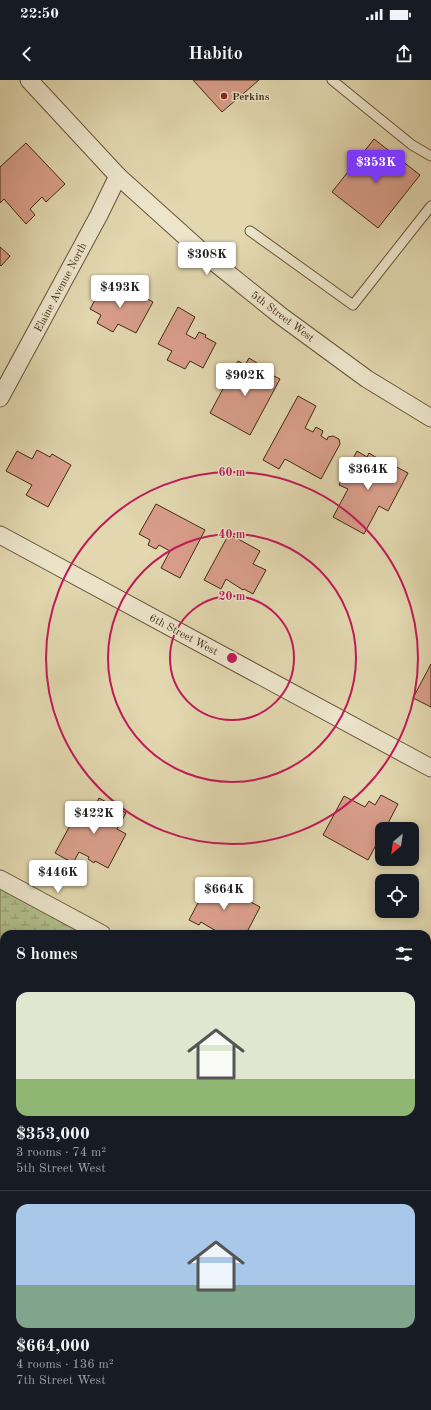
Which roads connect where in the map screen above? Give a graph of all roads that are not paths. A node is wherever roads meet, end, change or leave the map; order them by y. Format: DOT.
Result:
graph roads {
  1 [pos="29,80"];
  2 [pos="332,80"];
  3 [pos="431,156"];
  4 [pos="118,176"];
  5 [pos="431,206"];
  6 [pos="250,232"];
  7 [pos="0,398"];
  8 [pos="431,418"];
  9 [pos="0,535"];
  10 [pos="431,768"];
  11 [pos="0,879"];
  12 [pos="95,930"];
  1 -- 4 [label="street, 5th Street West"];
  2 -- 3 [label="lane"];
  4 -- 7 [label="street, Elaine Avenue North"];
  4 -- 8 [label="street, 5th Street West"];
  5 -- 6 [label="lane"];
  9 -- 10 [label="street, 6th Street West"];
  11 -- 12 [label="street"];
}
